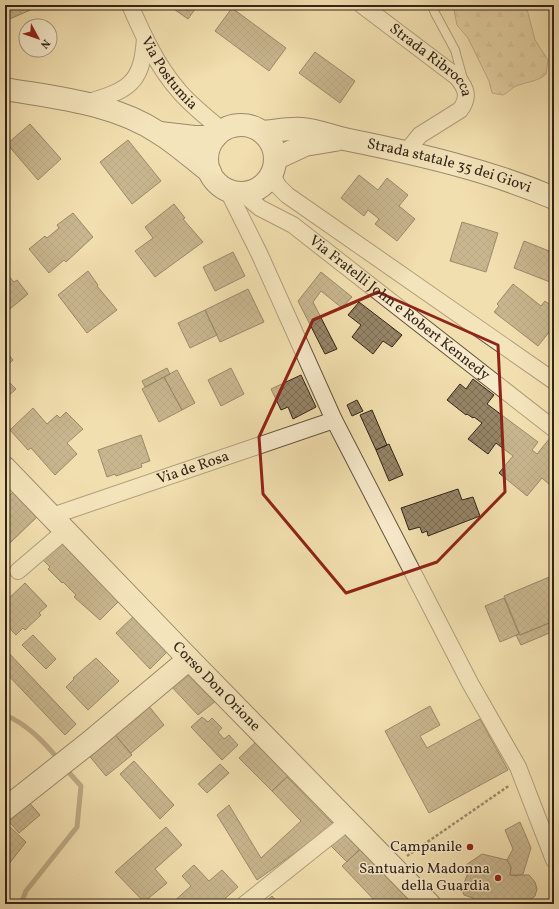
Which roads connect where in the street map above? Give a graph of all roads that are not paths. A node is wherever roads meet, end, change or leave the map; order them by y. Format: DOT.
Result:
graph roads {
  1 [pos="130,5"];
  2 [pos="435,5"];
  3 [pos="364,6"];
  4 [pos="145,38"];
  5 [pos="464,85"];
  6 [pos="5,89"];
  7 [pos="85,104"];
  8 [pos="159,132"];
  9 [pos="262,132"];
  10 [pos="219,134"];
  11 [pos="342,139"];
  12 [pos="406,152"];
  13 [pos="274,166"];
  14 [pos="210,172"];
  15 [pos="234,191"];
  16 [pos="554,198"];
  17 [pos="260,208"];
  18 [pos="252,240"];
  19 [pos="554,380"];
  20 [pos="334,420"];
  21 [pos="554,429"];
  22 [pos="5,468"];
  23 [pos="59,523"];
  24 [pos="18,571"];
  25 [pos="189,659"];
  26 [pos="5,809"];
  27 [pos="349,822"];
  28 [pos="554,860"];
  29 [pos="245,904"];
  30 [pos="430,904"];
  1 -- 4 [label="street, Via Postumia"];
  2 -- 5 [label="lane"];
  3 -- 5 [label="street, Strada Ribrocca"];
  4 -- 7 [label="street"];
  4 -- 10 [label="street, Via Postumia"];
  5 -- 12 [label="street, Strada Ribrocca"];
  6 -- 7 [label="main road"];
  7 -- 8 [label="main road"];
  8 -- 10 [label="main road"];
  8 -- 14 [label="main road"];
  9 -- 10 [label="main road"];
  9 -- 11 [label="main road, Strada statale 35 dei Giovi"];
  9 -- 13 [label="main road"];
  10 -- 14 [label="main road"];
  11 -- 12 [label="main road, Strada statale 35 dei Giovi"];
  11 -- 13 [label="main road, Strada statale 35 dei Giovi"];
  12 -- 16 [label="main road, Strada statale 35 dei Giovi"];
  13 -- 15 [label="main road"];
  13 -- 19 [label="street, Via Fratelli John e Robert Kennedy"];
  14 -- 15 [label="main road"];
  15 -- 17 [label="street, Via Fratelli John e Robert Kennedy"];
  15 -- 18 [label="street"];
  17 -- 18 [label="street"];
  17 -- 21 [label="street, Via Fratelli John e Robert Kennedy"];
  18 -- 20 [label="street"];
  20 -- 23 [label="street, Via de Rosa"];
  20 -- 28 [label="street"];
  22 -- 23 [label="main road, Corso Don Orione"];
  23 -- 24 [label="street"];
  23 -- 25 [label="main road, Corso Don Orione"];
  25 -- 26 [label="main road"];
  25 -- 27 [label="main road, Corso Don Orione"];
  27 -- 29 [label="street"];
  27 -- 30 [label="main road, Corso Don Orione"];
}
